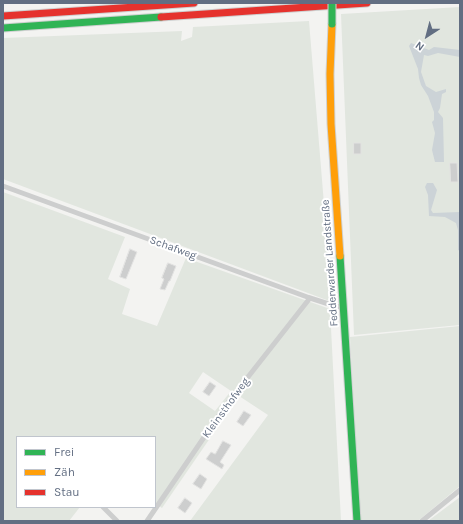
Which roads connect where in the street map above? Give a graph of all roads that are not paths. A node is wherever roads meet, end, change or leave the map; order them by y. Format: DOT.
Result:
graph roads {
  1 [pos="194,3"];
  2 [pos="332,3"];
  3 [pos="366,3"];
  4 [pos="3,16"];
  5 [pos="3,28"];
  6 [pos="3,186"];
  7 [pos="310,298"];
  8 [pos="344,308"];
  9 [pos="460,490"];
  10 [pos="104,508"];
  11 [pos="156,508"];
  12 [pos="156,508"];
  13 [pos="117,521"];
  14 [pos="147,521"];
  15 [pos="357,521"];
  16 [pos="422,521"];
  1 -- 4 [label="main road"];
  2 -- 8 [label="main road, Fedderwarder Landstraße, bridge"];
  3 -- 5 [label="main road"];
  6 -- 7 [label="street, Schafweg"];
  7 -- 8 [label="street, Schafweg"];
  7 -- 11 [label="street, Kleinsthofweg"];
  8 -- 15 [label="main road, Fedderwarder Landstraße"];
  9 -- 16 [label="street"];
  10 -- 13 [label="street"];
  12 -- 14 [label="street, Kleinsthofweg"];
}
